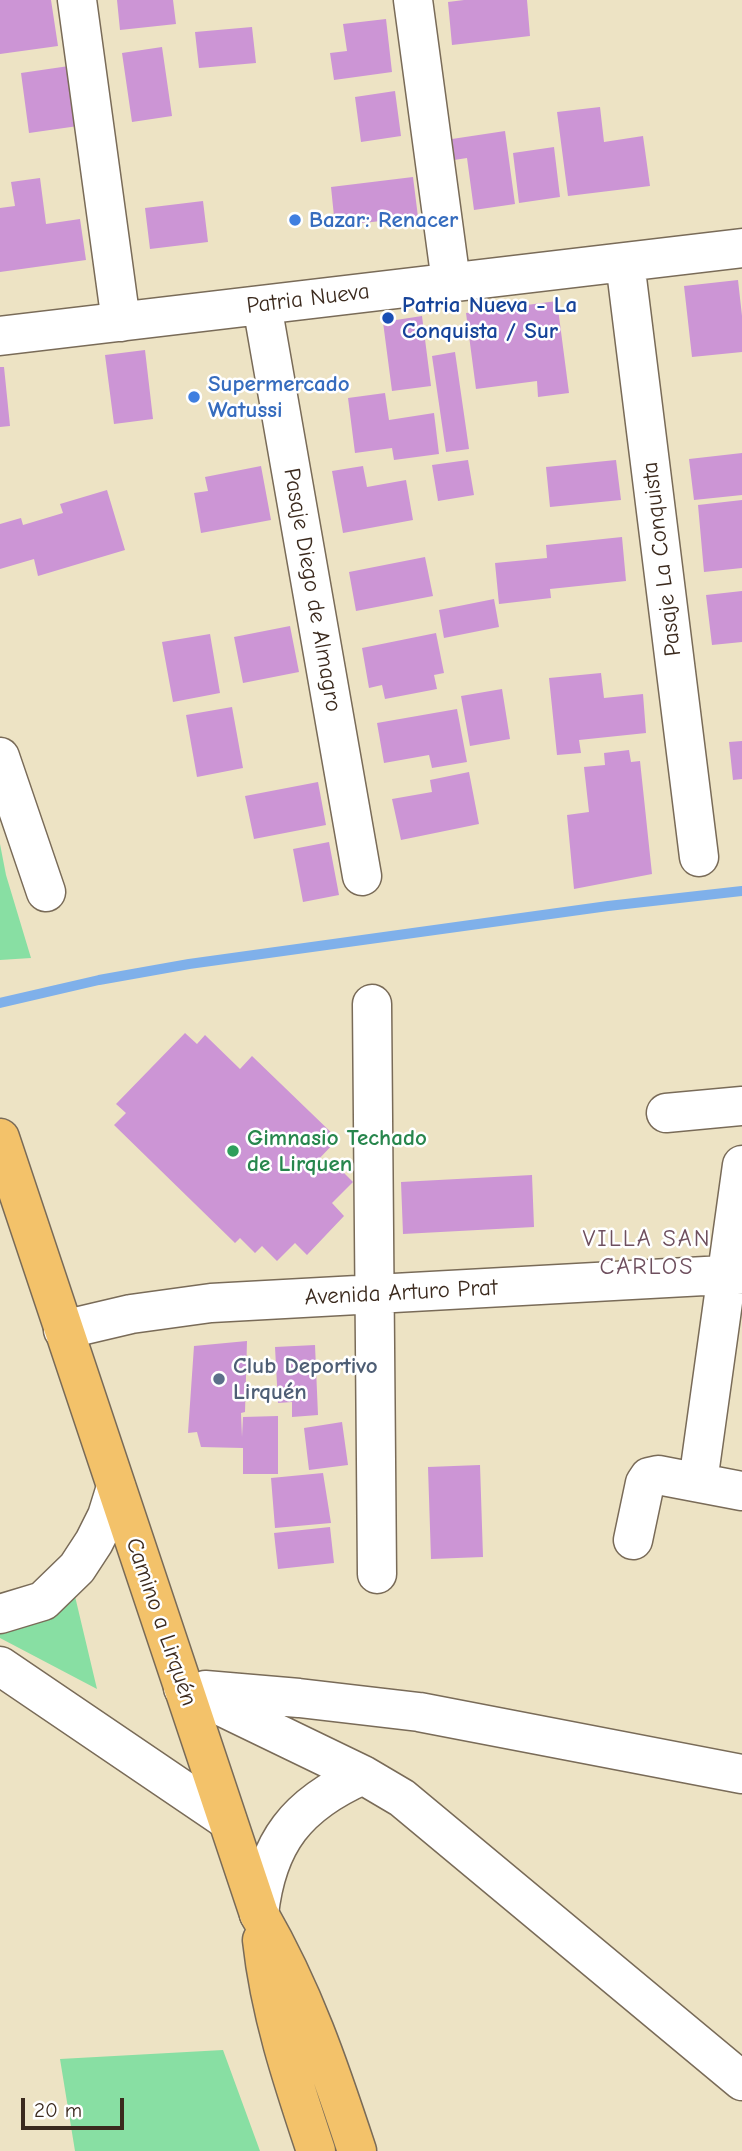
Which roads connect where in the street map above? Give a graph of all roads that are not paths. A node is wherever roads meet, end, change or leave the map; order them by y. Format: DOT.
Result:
graph roads {
  1 [pos="77,0"];
  2 [pos="413,0"];
  3 [pos="742,248"];
  4 [pos="625,262"];
  5 [pos="451,282"];
  6 [pos="262,305"];
  7 [pos="121,322"];
  8 [pos="0,336"];
  9 [pos="0,757"];
  10 [pos="698,857"];
  11 [pos="362,876"];
  12 [pos="46,891"];
  13 [pos="372,1004"];
  14 [pos="742,1107"];
  15 [pos="666,1113"];
  16 [pos="0,1138"];
  17 [pos="742,1165"];
  18 [pos="734,1275"];
  19 [pos="375,1294"];
  20 [pos="63,1330"];
  21 [pos="698,1482"];
  22 [pos="116,1487"];
  23 [pos="742,1491"];
  24 [pos="633,1540"];
  25 [pos="377,1574"];
  26 [pos="0,1614"];
  27 [pos="0,1666"];
  28 [pos="183,1688"];
  29 [pos="742,1774"];
  30 [pos="363,1775"];
  31 [pos="227,1820"];
  32 [pos="259,1914"];
  33 [pos="742,2081"];
  34 [pos="316,2151"];
  35 [pos="357,2151"];
  1 -- 7 [label="street"];
  2 -- 5 [label="street"];
  3 -- 4 [label="street, Patria Nueva"];
  4 -- 5 [label="street, Patria Nueva"];
  4 -- 10 [label="street, Pasaje La Conquista"];
  5 -- 6 [label="street, Patria Nueva"];
  6 -- 7 [label="street, Patria Nueva"];
  6 -- 11 [label="street, Pasaje Diego de Almagro"];
  7 -- 8 [label="street, Patria Nueva"];
  9 -- 12 [label="street"];
  13 -- 19 [label="street"];
  14 -- 15 [label="street"];
  16 -- 20 [label="main road, Camino a Lirquén"];
  17 -- 18 [label="street"];
  18 -- 19 [label="street, Avenida Arturo Prat"];
  18 -- 21 [label="street"];
  19 -- 20 [label="street, Avenida Arturo Prat"];
  19 -- 25 [label="street"];
  20 -- 22 [label="main road, Camino a Lirquén"];
  21 -- 23 [label="street"];
  21 -- 24 [label="street"];
  22 -- 26 [label="street"];
  22 -- 28 [label="main road, Camino a Lirquén"];
  27 -- 31 [label="street"];
  28 -- 29 [label="street"];
  28 -- 30 [label="street"];
  28 -- 31 [label="main road, Camino a Lirquén"];
  30 -- 32 [label="street"];
  30 -- 33 [label="street"];
  31 -- 32 [label="main road, Camino a Lirquén"];
  32 -- 34 [label="main road, Camino a Lirquén"];
  32 -- 35 [label="main road, Camino a Lirquén"];
}
